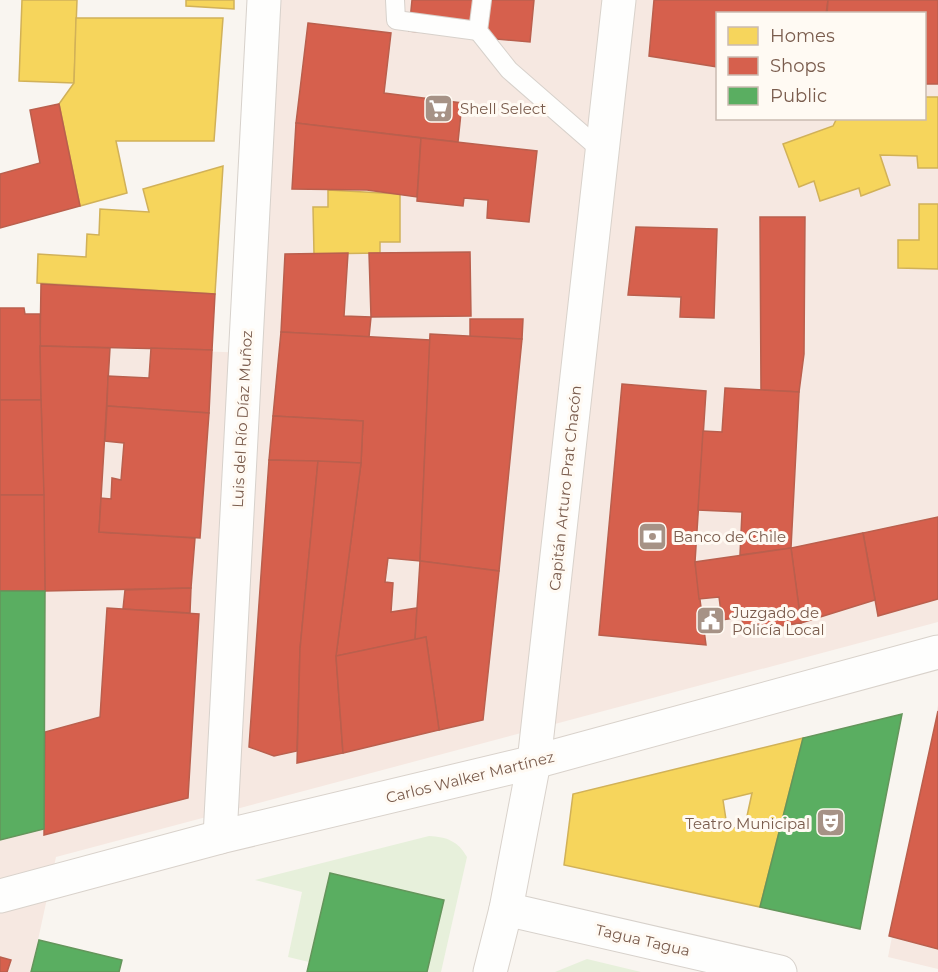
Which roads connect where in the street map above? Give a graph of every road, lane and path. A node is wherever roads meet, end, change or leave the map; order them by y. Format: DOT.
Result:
graph roads {
  1 [pos="264,0"];
  2 [pos="395,0"];
  3 [pos="482,0"];
  4 [pos="619,0"];
  5 [pos="478,31"];
  6 [pos="603,152"];
  7 [pos="938,652"];
  8 [pos="534,762"];
  9 [pos="220,837"];
  10 [pos="0,896"];
  11 [pos="506,909"];
  12 [pos="490,972"];
  13 [pos="780,972"];
  1 -- 9 [label="street, Luis del Río Díaz Muñoz"];
  2 -- 5 [label="lane"];
  3 -- 5 [label="lane"];
  4 -- 6 [label="street, Capitán Arturo Prat Chacón"];
  5 -- 6 [label="lane"];
  6 -- 8 [label="street, Capitán Arturo Prat Chacón"];
  7 -- 8 [label="street, Carlos Walker Martínez"];
  8 -- 9 [label="street, Carlos Walker Martínez"];
  8 -- 11 [label="street, Capitán Arturo Prat Chacón"];
  9 -- 10 [label="street, Carlos Walker Martínez"];
  11 -- 12 [label="street, Capitán Arturo Prat Chacón"];
  11 -- 13 [label="street, Tagua Tagua"];
}
